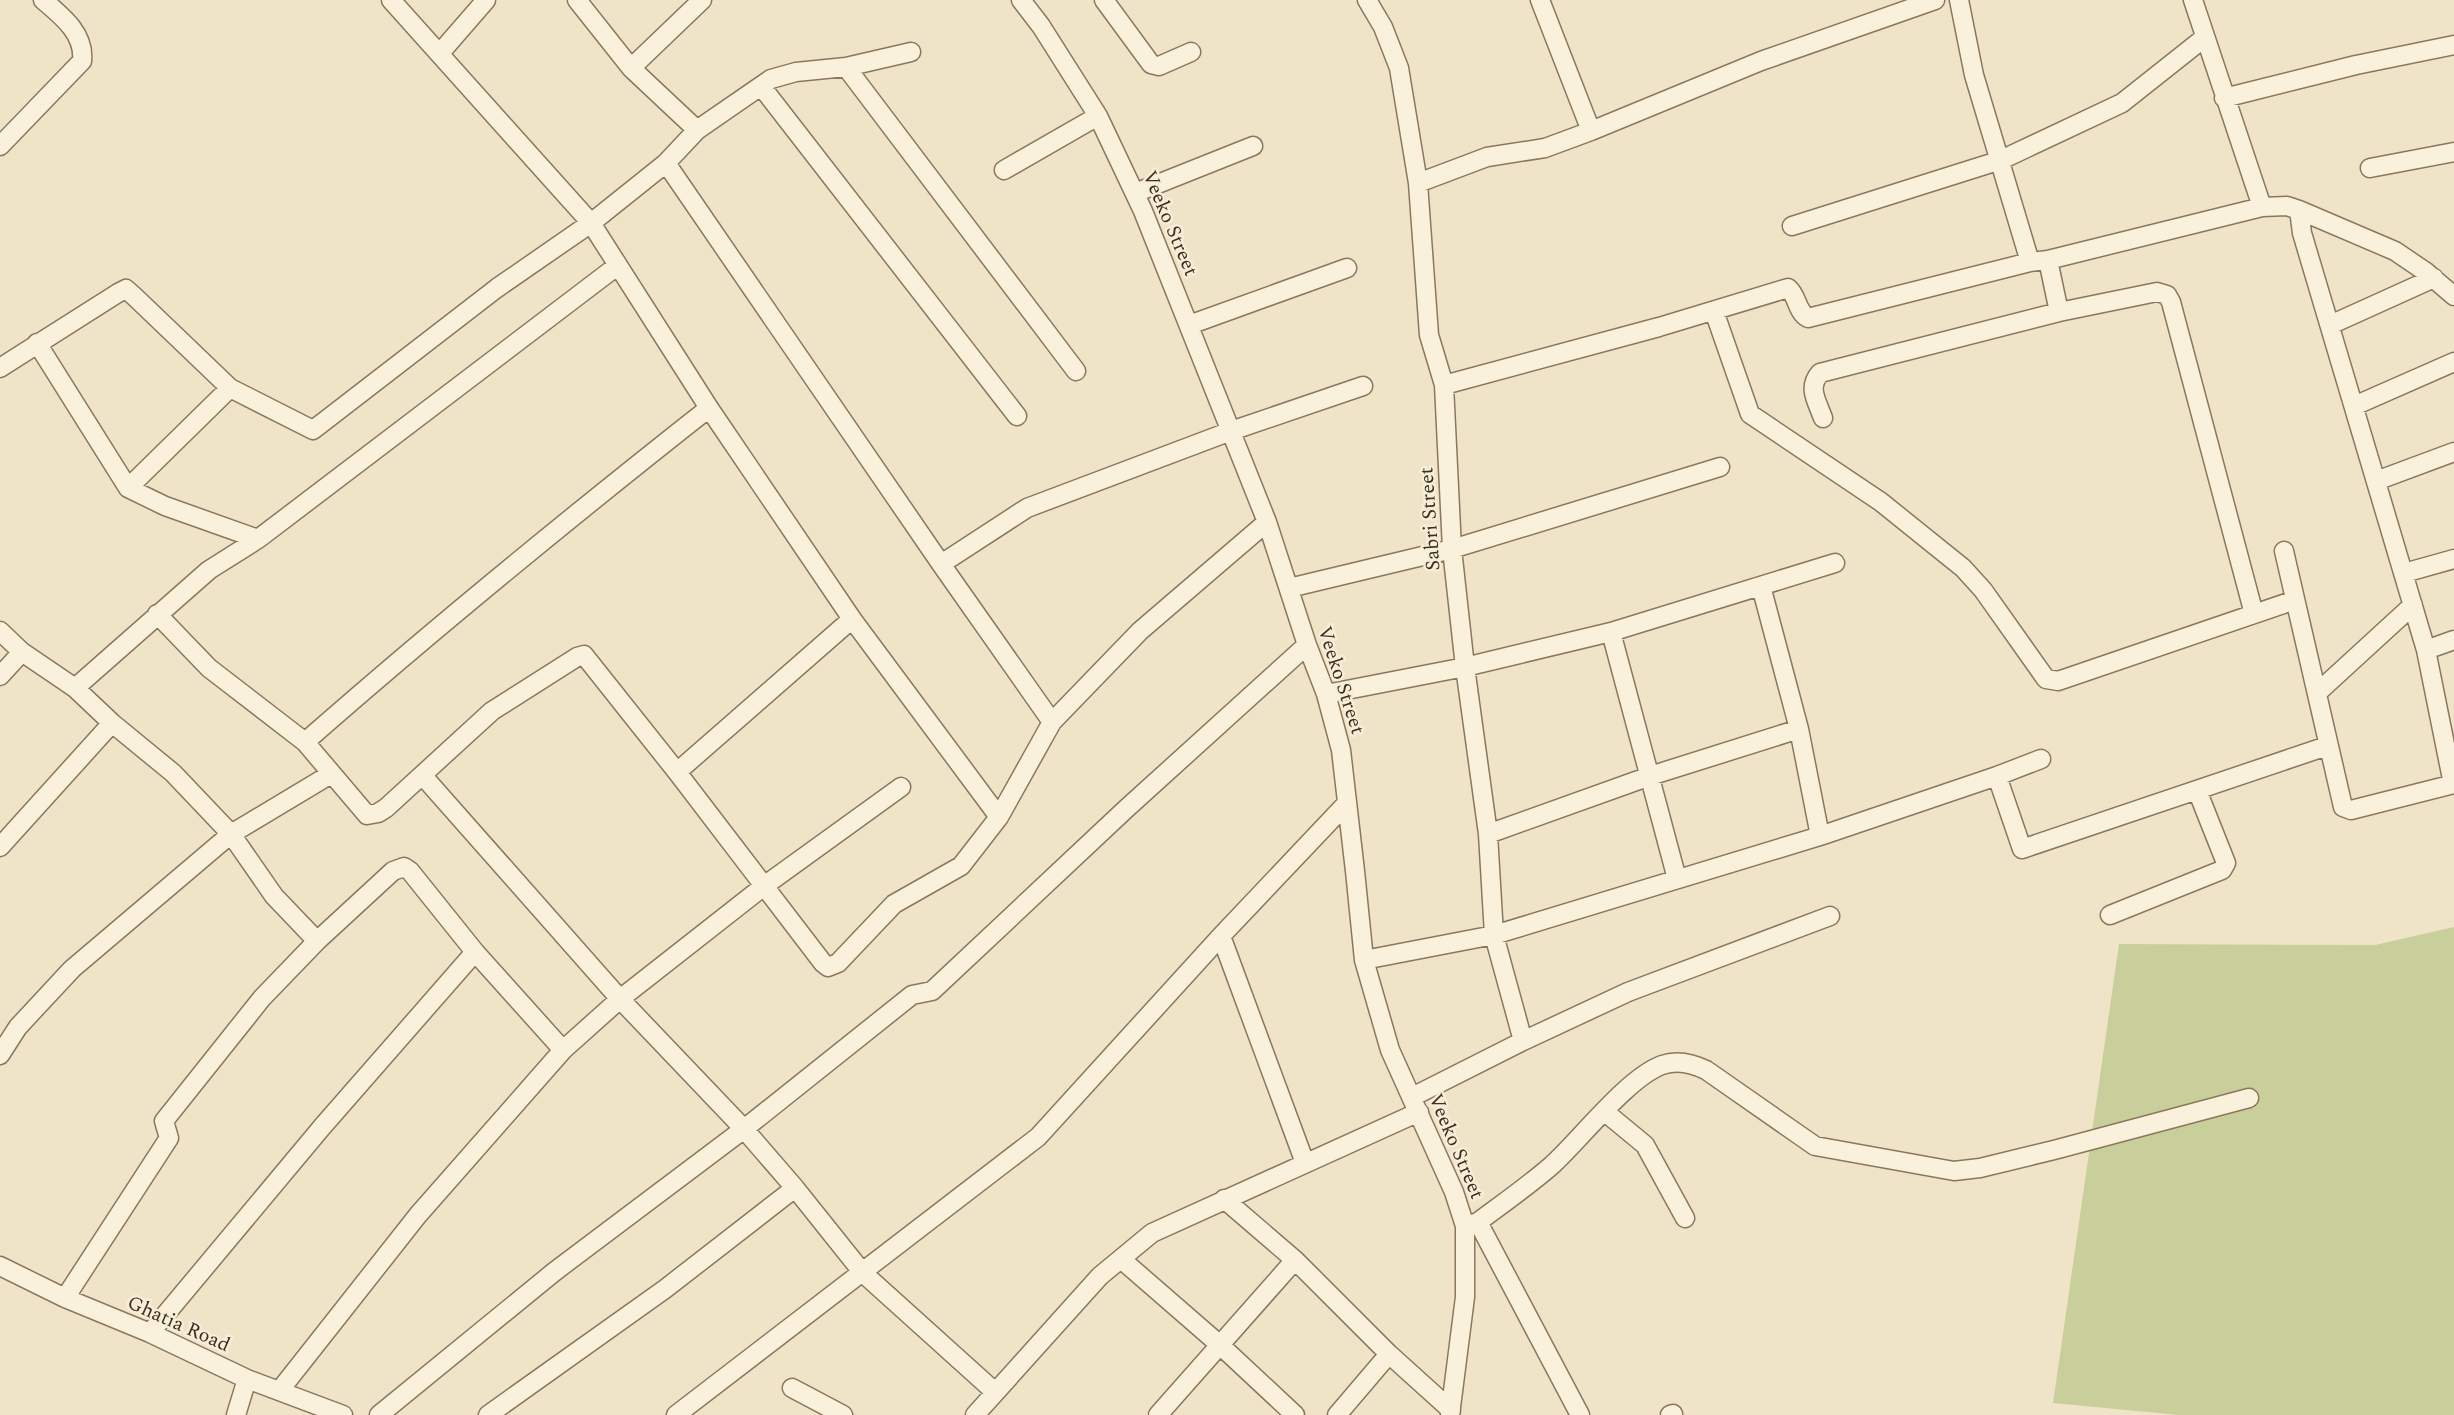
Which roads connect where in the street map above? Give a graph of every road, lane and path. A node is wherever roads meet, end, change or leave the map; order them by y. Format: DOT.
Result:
graph roads {
  1 [pos="43,0"];
  2 [pos="390,0"];
  3 [pos="486,0"];
  4 [pos="577,0"];
  5 [pos="702,0"];
  6 [pos="1021,0"];
  7 [pos="1104,0"];
  8 [pos="1367,0"];
  9 [pos="1540,0"];
  10 [pos="1935,0"];
  11 [pos="1959,0"];
  12 [pos="2193,0"];
  13 [pos="2204,38"];
  14 [pos="2454,45"];
  15 [pos="911,52"];
  16 [pos="1191,52"];
  17 [pos="440,53"];
  18 [pos="846,67"];
  19 [pos="631,68"];
  20 [pos="761,86"];
  21 [pos="2224,98"];
  22 [pos="1098,116"];
  23 [pos="697,130"];
  24 [pos="1591,131"];
  25 [pos="0,146"];
  26 [pos="1253,146"];
  27 [pos="2454,152"];
  28 [pos="2001,160"];
  29 [pos="666,163"];
  30 [pos="2370,168"];
  31 [pos="1004,170"];
  32 [pos="1418,183"];
  33 [pos="1135,193"];
  34 [pos="2262,207"];
  35 [pos="2299,210"];
  36 [pos="591,223"];
  37 [pos="1791,226"];
  38 [pos="2039,261"];
  39 [pos="617,267"];
  40 [pos="1347,268"];
  41 [pos="2434,278"];
  42 [pos="2454,296"];
  43 [pos="1714,311"];
  44 [pos="2059,312"];
  45 [pos="1189,325"];
  46 [pos="2330,325"];
  47 [pos="37,343"];
  48 [pos="2454,362"];
  49 [pos="0,368"];
  50 [pos="1076,371"];
  51 [pos="1363,386"];
  52 [pos="1444,386"];
  53 [pos="230,388"];
  54 [pos="2354,406"];
  55 [pos="709,408"];
  56 [pos="1017,416"];
  57 [pos="1823,418"];
  58 [pos="1231,431"];
  59 [pos="2454,452"];
  60 [pos="1720,466"];
  61 [pos="2376,481"];
  62 [pos="128,488"];
  63 [pos="1267,522"];
  64 [pos="258,539"];
  65 [pos="1452,549"];
  66 [pos="2284,551"];
  67 [pos="2454,559"];
  68 [pos="1834,563"];
  69 [pos="941,564"];
  70 [pos="2404,573"];
  71 [pos="1761,586"];
  72 [pos="1289,588"];
  73 [pos="2295,600"];
  74 [pos="2413,605"];
  75 [pos="157,614"];
  76 [pos="2254,614"];
  77 [pos="852,619"];
  78 [pos="0,631"];
  79 [pos="1611,632"];
  80 [pos="2454,640"];
  81 [pos="1307,645"];
  82 [pos="2426,650"];
  83 [pos="22,652"];
  84 [pos="1465,667"];
  85 [pos="0,676"];
  86 [pos="75,687"];
  87 [pos="2317,693"];
  88 [pos="1326,694"];
  89 [pos="1052,722"];
  90 [pos="112,723"];
  91 [pos="1799,729"];
  92 [pos="305,742"];
  93 [pos="2327,746"];
  94 [pos="2041,759"];
  95 [pos="677,772"];
  96 [pos="331,774"];
  97 [pos="423,776"];
  98 [pos="1650,776"];
  99 [pos="1997,776"];
  100 [pos="2454,784"];
  101 [pos="901,787"];
  102 [pos="2197,790"];
  103 [pos="1347,802"];
  104 [pos="999,817"];
  105 [pos="231,834"];
  106 [pos="1488,834"];
  107 [pos="1820,836"];
  108 [pos="0,847"];
  109 [pos="1677,879"];
  110 [pos="765,886"];
  111 [pos="2110,915"];
  112 [pos="1830,916"];
  113 [pos="1494,935"];
  114 [pos="1221,936"];
  115 [pos="317,941"];
  116 [pos="475,952"];
  117 [pos="1364,960"];
  118 [pos="620,999"];
  119 [pos="1523,1041"];
  120 [pos="563,1050"];
  121 [pos="0,1055"];
  122 [pos="2249,1098"];
  123 [pos="1415,1105"];
  124 [pos="1605,1112"];
  125 [pos="744,1129"];
  126 [pos="1305,1162"];
  127 [pos="795,1188"];
  128 [pos="1224,1199"];
  129 [pos="1685,1218"];
  130 [pos="1472,1224"];
  131 [pos="1121,1259"];
  132 [pos="1295,1260"];
  133 [pos="0,1266"];
  134 [pos="863,1274"];
  135 [pos="65,1298"];
  136 [pos="150,1333"];
  137 [pos="1220,1345"];
  138 [pos="1389,1354"];
  139 [pos="247,1379"];
  140 [pos="792,1388"];
  141 [pos="280,1390"];
  142 [pos="995,1392"];
  143 [pos="1451,1413"];
  144 [pos="236,1415"];
  145 [pos="343,1415"];
  146 [pos="379,1415"];
  147 [pos="488,1415"];
  148 [pos="676,1415"];
  149 [pos="843,1415"];
  150 [pos="975,1415"];
  151 [pos="1158,1415"];
  152 [pos="1294,1415"];
  153 [pos="1337,1415"];
  154 [pos="1580,1415"];
  1 -- 25 [label="street"];
  2 -- 17 [label="street"];
  3 -- 17 [label="street"];
  4 -- 19 [label="street"];
  5 -- 19 [label="street"];
  6 -- 22 [label="street, Veeko Street"];
  7 -- 16 [label="street"];
  8 -- 32 [label="street, Sabri Street"];
  9 -- 24 [label="street"];
  10 -- 24 [label="street"];
  11 -- 28 [label="street"];
  12 -- 13 [label="street"];
  13 -- 21 [label="street"];
  13 -- 28 [label="street"];
  14 -- 21 [label="street"];
  15 -- 18 [label="street"];
  17 -- 36 [label="street"];
  18 -- 20 [label="street"];
  18 -- 50 [label="street"];
  19 -- 23 [label="street"];
  20 -- 23 [label="street"];
  20 -- 56 [label="street"];
  21 -- 34 [label="street"];
  22 -- 31 [label="street"];
  22 -- 33 [label="street, Veeko Street"];
  23 -- 29 [label="street"];
  24 -- 32 [label="street"];
  26 -- 33 [label="street"];
  27 -- 30 [label="street"];
  28 -- 37 [label="street"];
  28 -- 38 [label="street"];
  29 -- 36 [label="street"];
  29 -- 69 [label="street"];
  32 -- 52 [label="street, Sabri Street"];
  33 -- 45 [label="street, Veeko Street"];
  34 -- 35 [label="street"];
  34 -- 38 [label="street"];
  35 -- 41 [label="street"];
  35 -- 46 [label="street"];
  36 -- 39 [label="street"];
  36 -- 53 [label="street"];
  38 -- 43 [label="street"];
  38 -- 44 [label="street"];
  39 -- 55 [label="street"];
  39 -- 64 [label="street"];
  40 -- 45 [label="street"];
  41 -- 42 [label="street"];
  41 -- 46 [label="street"];
  43 -- 52 [label="street"];
  43 -- 76 [label="street"];
  44 -- 57 [label="street"];
  44 -- 76 [label="street"];
  45 -- 58 [label="street, Veeko Street"];
  46 -- 54 [label="street"];
  47 -- 49 [label="street"];
  47 -- 53 [label="street"];
  47 -- 62 [label="street"];
  48 -- 54 [label="street"];
  51 -- 58 [label="street"];
  52 -- 65 [label="street, Sabri Street"];
  53 -- 62 [label="street"];
  54 -- 61 [label="street"];
  55 -- 77 [label="street"];
  55 -- 92 [label="street"];
  58 -- 63 [label="street, Veeko Street"];
  58 -- 69 [label="street"];
  59 -- 61 [label="street"];
  60 -- 65 [label="street"];
  61 -- 70 [label="street"];
  62 -- 64 [label="street"];
  63 -- 72 [label="street, Veeko Street"];
  63 -- 89 [label="street"];
  64 -- 75 [label="street"];
  65 -- 72 [label="street"];
  65 -- 84 [label="street, Sabri Street"];
  66 -- 73 [label="street"];
  67 -- 70 [label="street"];
  68 -- 71 [label="street"];
  69 -- 89 [label="street"];
  70 -- 74 [label="street"];
  71 -- 79 [label="street"];
  71 -- 91 [label="street"];
  72 -- 81 [label="street, Veeko Street"];
  73 -- 76 [label="street"];
  73 -- 87 [label="street"];
  74 -- 82 [label="street"];
  74 -- 87 [label="street"];
  75 -- 86 [label="street"];
  75 -- 92 [label="street"];
  77 -- 95 [label="street"];
  77 -- 104 [label="street"];
  78 -- 83 [label="street"];
  79 -- 84 [label="street"];
  79 -- 98 [label="street"];
  80 -- 82 [label="street"];
  81 -- 88 [label="street, Veeko Street"];
  81 -- 125 [label="street"];
  82 -- 100 [label="street"];
  83 -- 85 [label="street"];
  83 -- 86 [label="street"];
  84 -- 88 [label="street"];
  84 -- 106 [label="street, Sabri Street"];
  86 -- 90 [label="street"];
  87 -- 93 [label="street"];
  88 -- 103 [label="street, Veeko Street"];
  89 -- 104 [label="street"];
  90 -- 105 [label="street"];
  90 -- 108 [label="street"];
  91 -- 98 [label="street"];
  91 -- 107 [label="street"];
  92 -- 96 [label="street"];
  93 -- 100 [label="street"];
  93 -- 102 [label="street"];
  94 -- 99 [label="street"];
  95 -- 97 [label="street"];
  95 -- 110 [label="street"];
  96 -- 97 [label="street"];
  96 -- 105 [label="street"];
  97 -- 118 [label="street"];
  98 -- 106 [label="street"];
  98 -- 109 [label="street"];
  99 -- 102 [label="street"];
  99 -- 107 [label="street"];
  101 -- 110 [label="street"];
  102 -- 111 [label="street"];
  103 -- 114 [label="street"];
  103 -- 117 [label="street, Veeko Street"];
  104 -- 110 [label="street"];
  105 -- 115 [label="street"];
  105 -- 121 [label="street"];
  106 -- 113 [label="street, Sabri Street"];
  107 -- 109 [label="street"];
  109 -- 113 [label="street"];
  110 -- 118 [label="street"];
  112 -- 119 [label="street"];
  113 -- 117 [label="street"];
  113 -- 119 [label="street, Sabri Street"];
  114 -- 126 [label="street"];
  114 -- 134 [label="street"];
  115 -- 116 [label="street"];
  115 -- 135 [label="street"];
  116 -- 120 [label="street"];
  116 -- 136 [label="street"];
  117 -- 123 [label="street, Veeko Street"];
  118 -- 120 [label="street"];
  118 -- 125 [label="street"];
  119 -- 123 [label="street"];
  120 -- 141 [label="street"];
  122 -- 124 [label="street"];
  123 -- 126 [label="street"];
  123 -- 130 [label="street, Veeko Street"];
  124 -- 129 [label="street"];
  124 -- 130 [label="street"];
  125 -- 127 [label="street"];
  125 -- 146 [label="street"];
  126 -- 128 [label="street"];
  127 -- 134 [label="street"];
  127 -- 147 [label="street"];
  128 -- 131 [label="street"];
  128 -- 132 [label="street"];
  130 -- 143 [label="street, Veeko Street"];
  130 -- 154 [label="street"];
  131 -- 137 [label="street"];
  131 -- 142 [label="street"];
  132 -- 137 [label="street"];
  132 -- 138 [label="street"];
  133 -- 135 [label="street, Ghatia Road"];
  134 -- 142 [label="street"];
  134 -- 148 [label="street"];
  135 -- 136 [label="street, Ghatia Road"];
  136 -- 139 [label="street, Ghatia Road"];
  137 -- 151 [label="street"];
  137 -- 152 [label="street"];
  138 -- 143 [label="street"];
  138 -- 153 [label="street"];
  139 -- 141 [label="street, Ghatia Road"];
  139 -- 144 [label="street"];
  140 -- 149 [label="street"];
  141 -- 145 [label="street, Ghatia Road"];
  142 -- 150 [label="street"];
}
